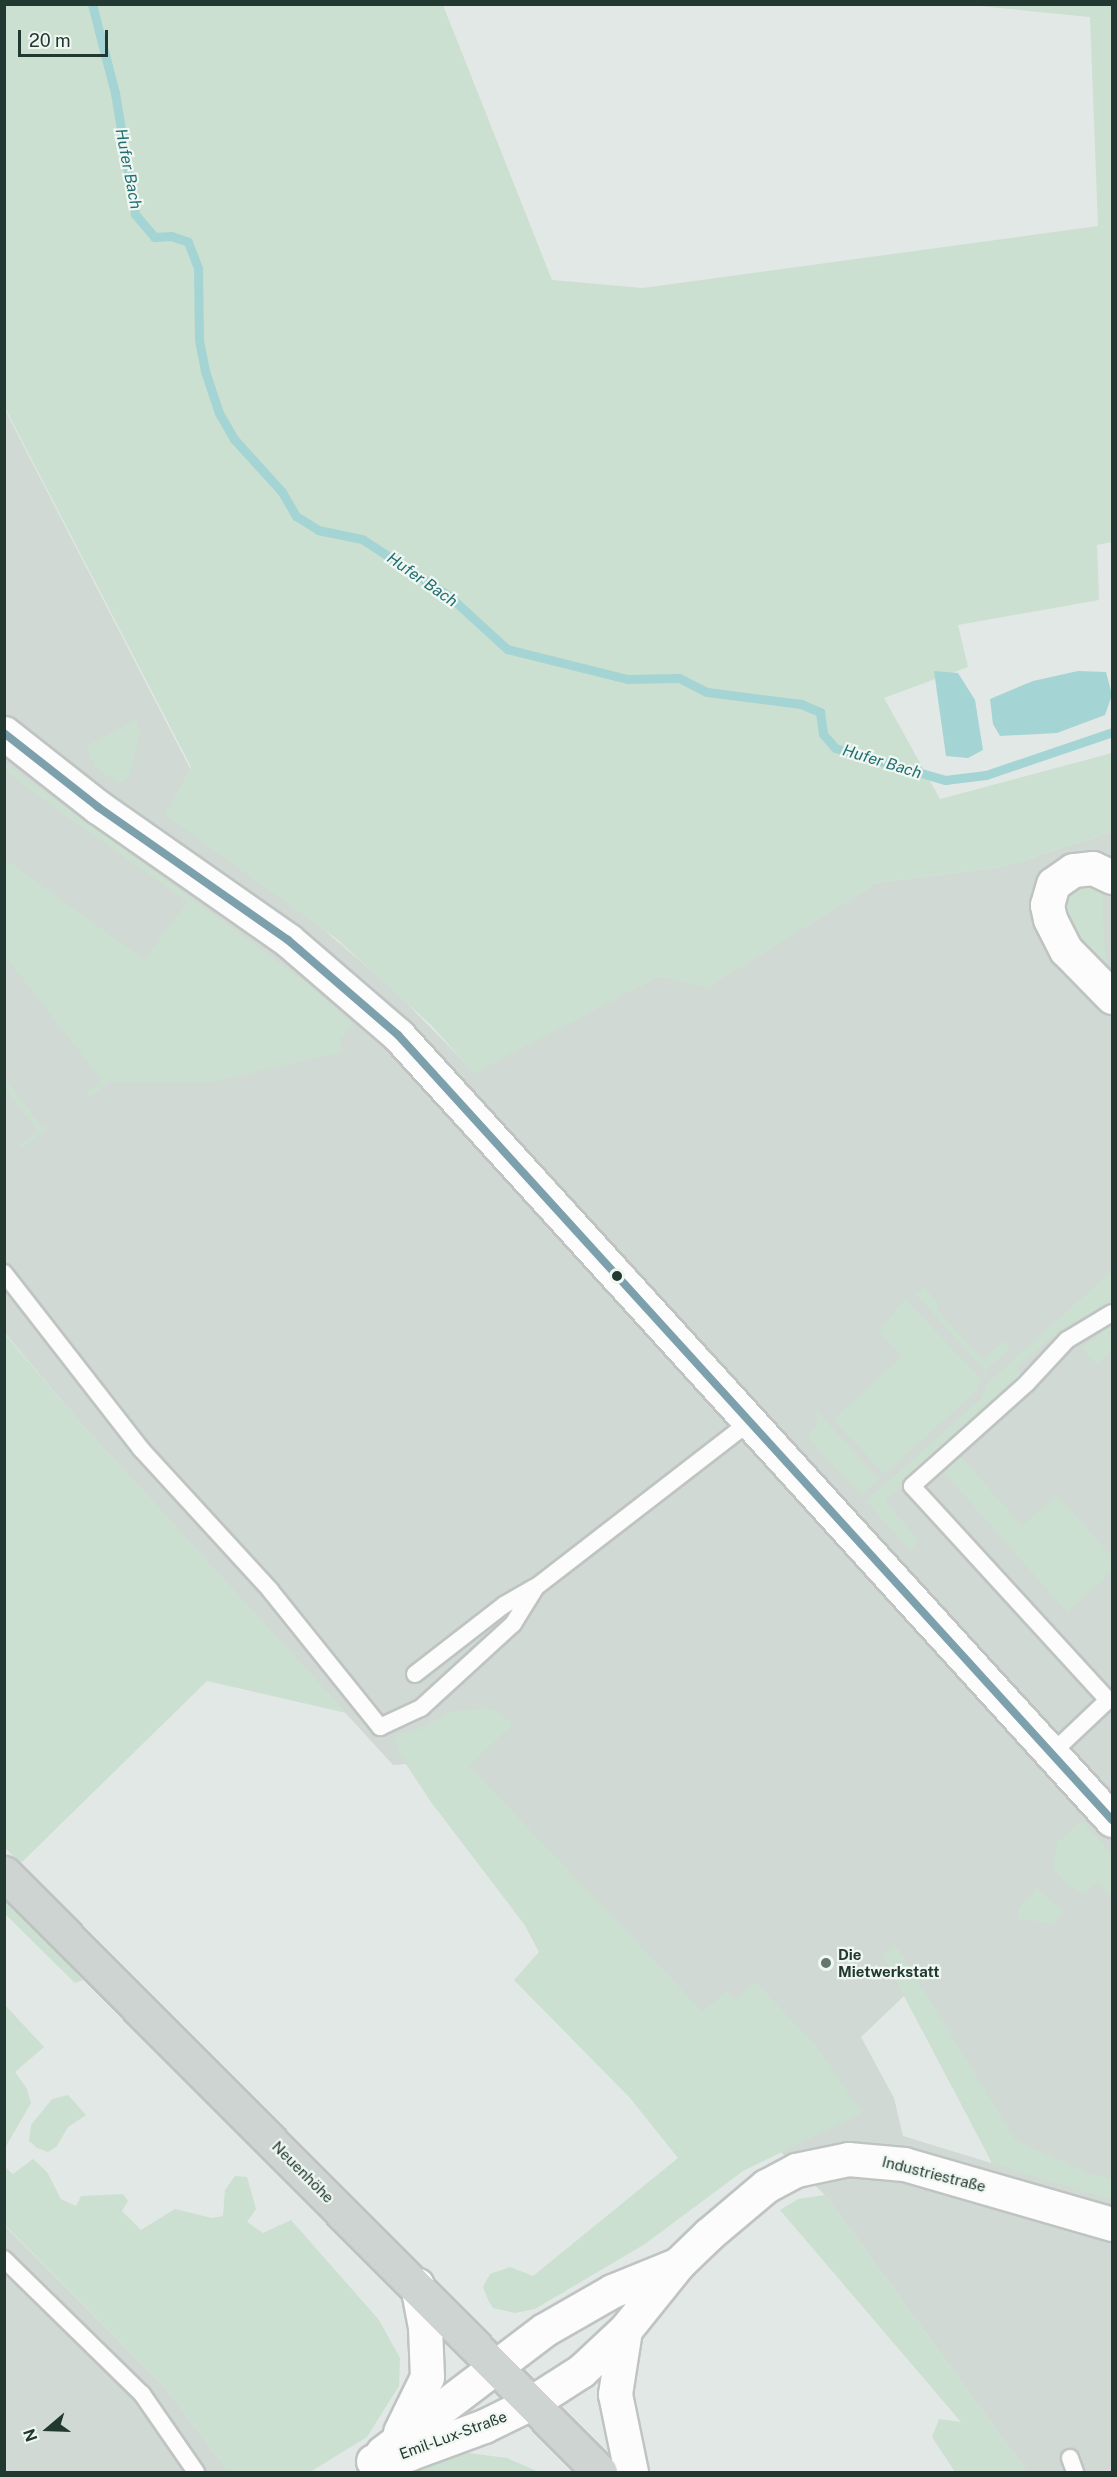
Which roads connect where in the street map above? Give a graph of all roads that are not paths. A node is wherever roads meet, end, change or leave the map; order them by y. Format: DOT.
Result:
graph roads {
  1 [pos="4,733"];
  2 [pos="1113,877"];
  3 [pos="1113,997"];
  4 [pos="4,1273"];
  5 [pos="1113,1313"];
  6 [pos="751,1420"];
  7 [pos="536,1587"];
  8 [pos="415,1674"];
  9 [pos="1052,1753"];
  10 [pos="1113,1820"];
  11 [pos="4,1873"];
  12 [pos="1113,2224"];
  13 [pos="4,2259"];
  14 [pos="678,2264"];
  15 [pos="417,2285"];
  16 [pos="625,2330"];
  17 [pos="496,2368"];
  18 [pos="531,2403"];
  19 [pos="373,2459"];
  20 [pos="196,2472"];
  21 [pos="600,2472"];
  22 [pos="631,2472"];
  1 -- 6 [label="street"];
  2 -- 3 [label="street"];
  4 -- 7 [label="lane"];
  5 -- 9 [label="lane"];
  6 -- 7 [label="lane"];
  6 -- 9 [label="street"];
  7 -- 8 [label="lane"];
  9 -- 10 [label="street"];
  11 -- 15 [label="main road, Neuenhöhe"];
  12 -- 14 [label="street, Industriestraße"];
  13 -- 20 [label="lane"];
  14 -- 16 [label="street, Industriestraße"];
  14 -- 17 [label="street, Industriestraße"];
  15 -- 17 [label="main road, Neuenhöhe"];
  15 -- 19 [label="street, Emil-Lux-Straße"];
  16 -- 18 [label="street, Industriestraße"];
  16 -- 22 [label="street, Industriestraße"];
  17 -- 18 [label="main road, Neuenhöhe"];
  17 -- 19 [label="street, Emil-Lux-Straße"];
  18 -- 19 [label="street, Emil-Lux-Straße"];
  18 -- 21 [label="main road, Neuenhöhe"];
}
